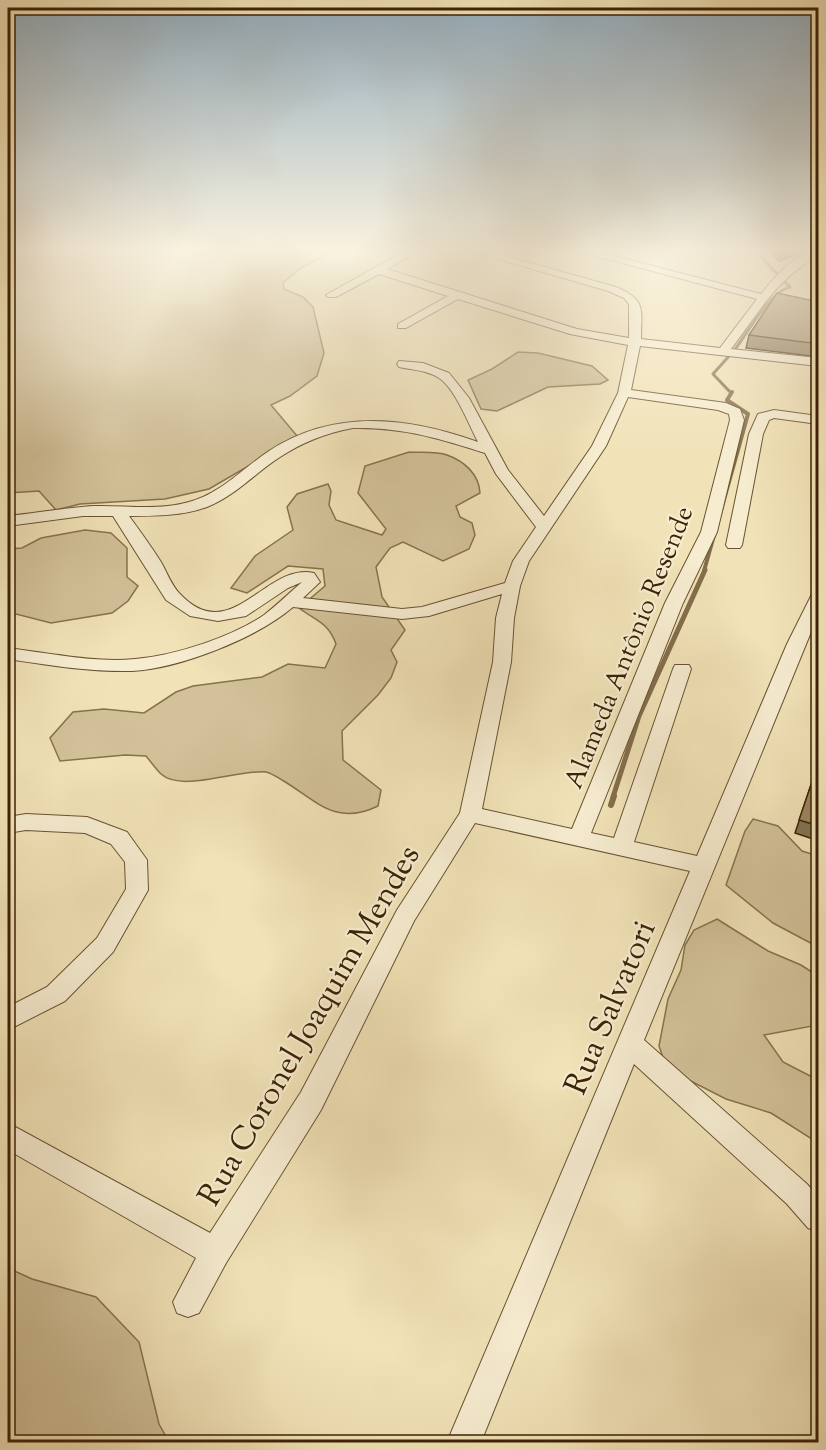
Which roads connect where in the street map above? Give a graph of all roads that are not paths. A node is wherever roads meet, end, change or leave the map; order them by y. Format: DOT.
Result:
graph roads {
  1 [pos="413,320"];
  2 [pos="535,320"];
  3 [pos="634,320"];
  4 [pos="748,320"];
  5 [pos="402,326"];
  6 [pos="635,342"];
  7 [pos="724,350"];
  8 [pos="819,362"];
  9 [pos="403,364"];
  10 [pos="624,393"];
  11 [pos="819,420"];
  12 [pos="488,450"];
  13 [pos="118,511"];
  14 [pos="8,521"];
  15 [pos="545,528"];
  16 [pos="734,545"];
  17 [pos="512,586"];
  18 [pos="819,598"];
  19 [pos="290,602"];
  20 [pos="8,654"];
  21 [pos="682,669"];
  22 [pos="470,814"];
  23 [pos="8,825"];
  24 [pos="579,837"];
  25 [pos="622,847"];
  26 [pos="705,866"];
  27 [pos="8,1019"];
  28 [pos="629,1043"];
  29 [pos="8,1136"];
  30 [pos="819,1218"];
  31 [pos="215,1252"];
  32 [pos="188,1302"];
  33 [pos="464,1443"];
  1 -- 5 [label="street"];
  2 -- 6 [label="street"];
  3 -- 6 [label="street, Rua Coronel Joaquim Mendes"];
  4 -- 7 [label="street"];
  6 -- 7 [label="street"];
  6 -- 10 [label="street, Rua Coronel Joaquim Mendes"];
  7 -- 8 [label="street"];
  9 -- 12 [label="street"];
  10 -- 15 [label="street, Rua Coronel Joaquim Mendes"];
  10 -- 24 [label="street, Alameda Antônio Resende"];
  11 -- 16 [label="street"];
  12 -- 13 [label="street"];
  12 -- 15 [label="street"];
  13 -- 14 [label="street"];
  13 -- 19 [label="street"];
  15 -- 17 [label="street, Rua Coronel Joaquim Mendes"];
  17 -- 19 [label="street"];
  17 -- 22 [label="street, Rua Coronel Joaquim Mendes"];
  18 -- 26 [label="street, Rua Salvatori"];
  19 -- 20 [label="street"];
  21 -- 25 [label="street"];
  22 -- 24 [label="street"];
  22 -- 31 [label="street, Rua Coronel Joaquim Mendes"];
  23 -- 27 [label="street"];
  24 -- 25 [label="street"];
  25 -- 26 [label="street"];
  26 -- 28 [label="street, Rua Salvatori"];
  28 -- 30 [label="street"];
  28 -- 33 [label="street, Rua Salvatori"];
  29 -- 31 [label="street"];
  31 -- 32 [label="street, Rua Coronel Joaquim Mendes"];
}
